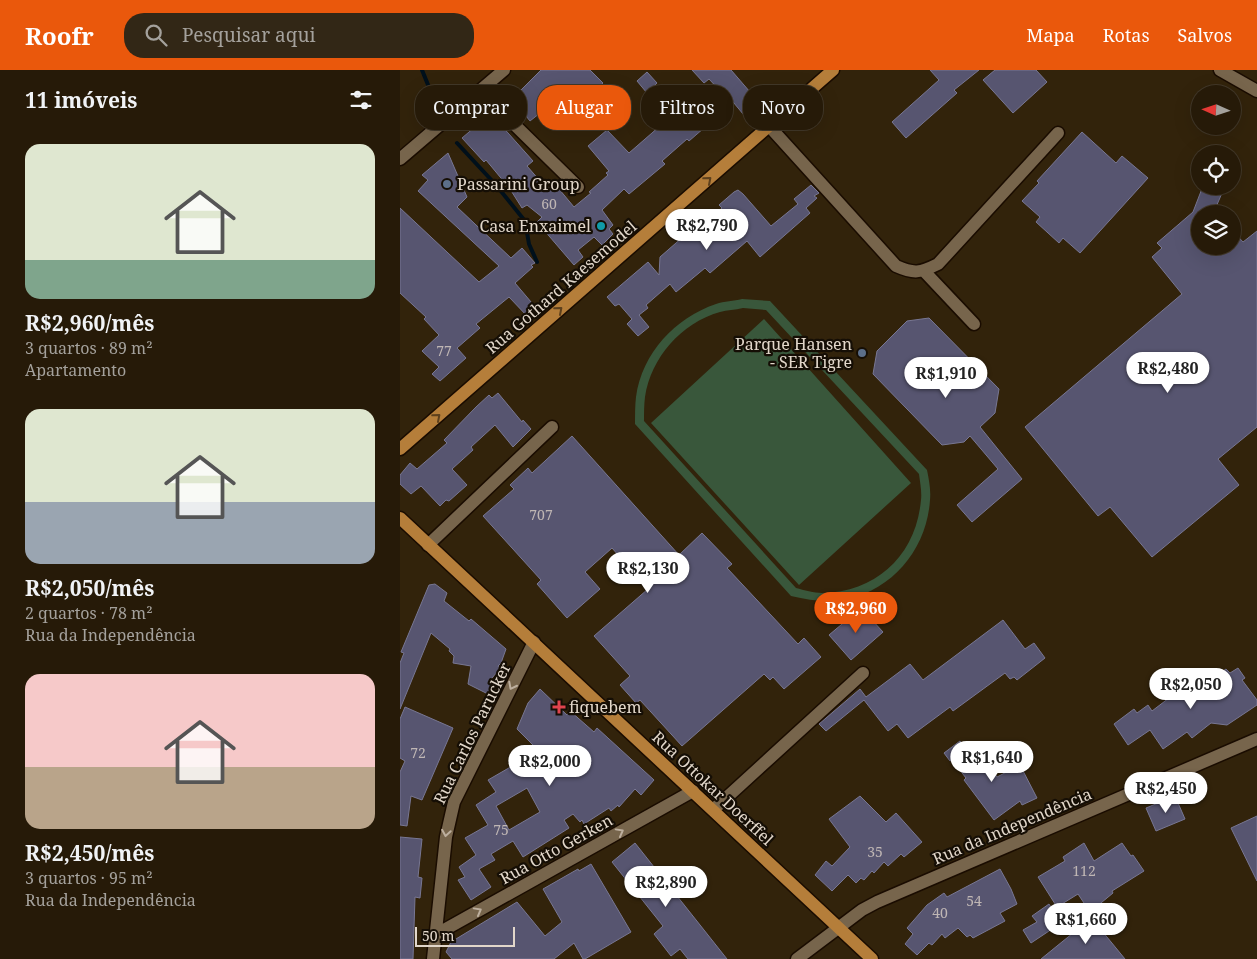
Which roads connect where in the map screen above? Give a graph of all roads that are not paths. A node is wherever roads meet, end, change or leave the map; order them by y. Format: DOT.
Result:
graph roads {
  1 [pos="504,70"];
  2 [pos="833,70"];
  3 [pos="1220,70"];
  4 [pos="487,85"];
  5 [pos="816,85"];
  6 [pos="1257,91"];
  7 [pos="433,130"];
  8 [pos="520,130"];
  9 [pos="764,130"];
  10 [pos="773,130"];
  11 [pos="1058,133"];
  12 [pos="400,158"];
  13 [pos="578,187"];
  14 [pos="924,271"];
  15 [pos="974,324"];
  16 [pos="552,427"];
  17 [pos="400,449"];
  18 [pos="400,518"];
  19 [pos="428,545"];
  20 [pos="534,642"];
  21 [pos="863,673"];
  22 [pos="1257,739"];
  23 [pos="693,791"];
  24 [pos="713,810"];
  25 [pos="839,927"];
  26 [pos="435,935"];
  27 [pos="433,959"];
  28 [pos="797,959"];
  29 [pos="872,959"];
  1 -- 4 [label="street"];
  2 -- 5 [label="main road, Rua Gothard Kaesemodel"];
  3 -- 6 [label="street"];
  7 -- 12 [label="street"];
  8 -- 13 [label="street"];
  17 -- 9 [label="main road, Rua Gothard Kaesemodel, one-way"];
  10 -- 14 [label="street"];
  11 -- 14 [label="street"];
  14 -- 15 [label="street"];
  16 -- 19 [label="street"];
  18 -- 19 [label="main road, Rua Ottokar Doerffel"];
  19 -- 20 [label="main road, Rua Ottokar Doerffel"];
  20 -- 23 [label="main road, Rua Ottokar Doerffel"];
  20 -- 26 [label="street, Rua Carlos Parucker, one-way"];
  21 -- 24 [label="street"];
  22 -- 25 [label="street, Rua da Independência"];
  23 -- 24 [label="main road, Rua Ottokar Doerffel"];
  26 -- 23 [label="street, Rua Otto Gerken, one-way"];
  24 -- 25 [label="main road, Rua Ottokar Doerffel"];
  25 -- 28 [label="street, Rua da Independência"];
  25 -- 29 [label="main road, Rua Ottokar Doerffel"];
  26 -- 27 [label="street, Rua Carlos Parucker"];
}
